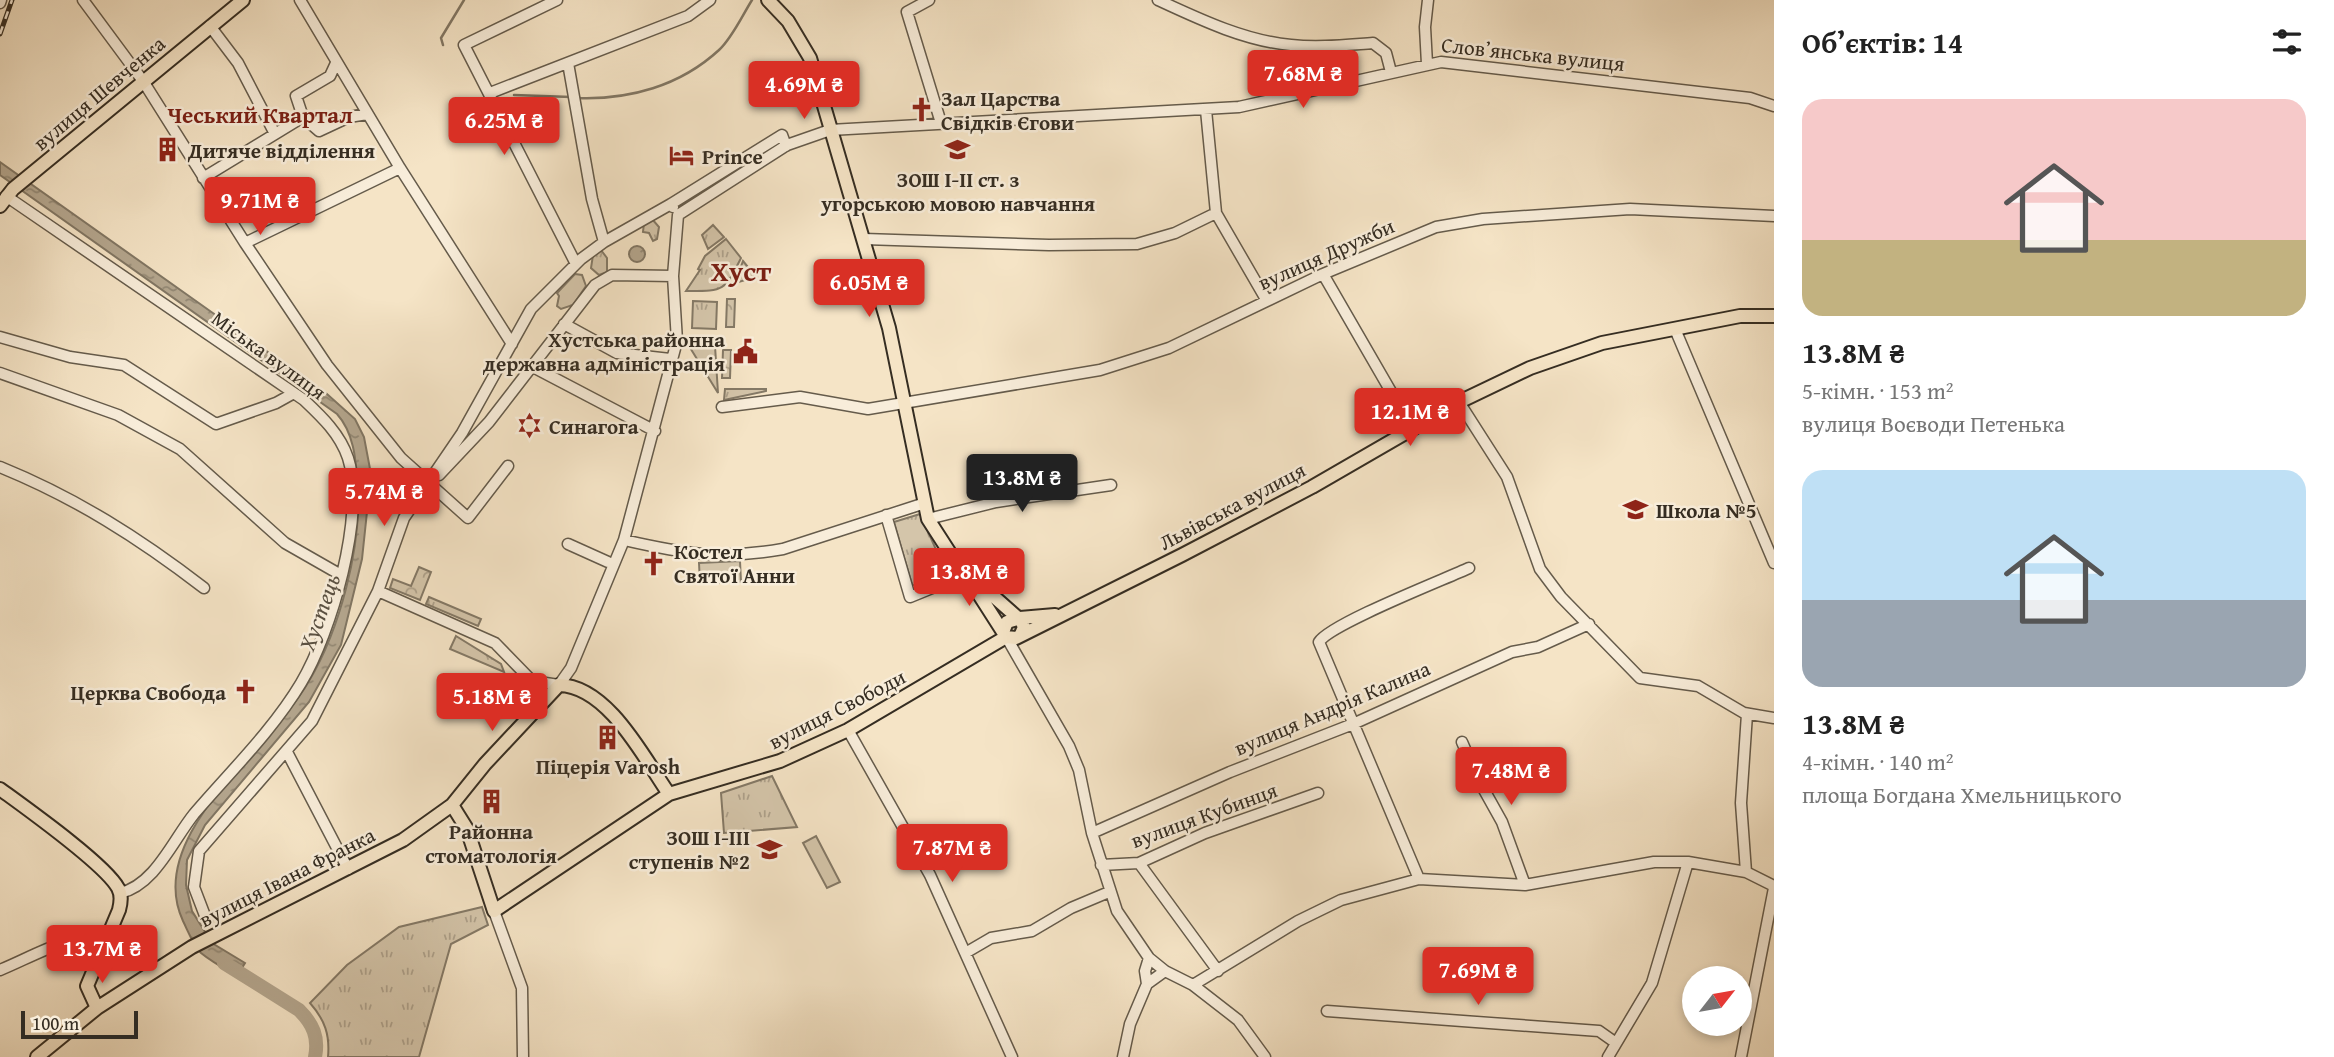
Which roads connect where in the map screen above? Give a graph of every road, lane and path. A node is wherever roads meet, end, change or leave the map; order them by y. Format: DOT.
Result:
graph roads {
  1 [pos="83,0"];
  2 [pos="243,0"];
  3 [pos="300,0"];
  4 [pos="557,0"];
  5 [pos="710,0"];
  6 [pos="768,0"];
  7 [pos="929,0"];
  8 [pos="1158,0"];
  9 [pos="1428,0"];
  10 [pos="210,26"];
  11 [pos="336,63"];
  12 [pos="568,63"];
  13 [pos="1427,64"];
  14 [pos="1391,72"];
  15 [pos="144,81"];
  16 [pos="489,93"];
  17 [pos="1774,106"];
  18 [pos="1206,110"];
  19 [pos="367,114"];
  20 [pos="303,117"];
  21 [pos="941,123"];
  22 [pos="830,130"];
  23 [pos="275,134"];
  24 [pos="787,145"];
  25 [pos="400,168"];
  26 [pos="204,178"];
  27 [pos="6,197"];
  28 [pos="671,204"];
  29 [pos="1216,213"];
  30 [pos="678,215"];
  31 [pos="1774,216"];
  32 [pos="864,239"];
  33 [pos="604,241"];
  34 [pos="246,243"];
  35 [pos="574,260"];
  36 [pos="1323,274"];
  37 [pos="673,276"];
  38 [pos="1267,301"];
  39 [pos="1774,316"];
  40 [pos="564,324"];
  41 [pos="1675,329"];
  42 [pos="0,337"];
  43 [pos="512,344"];
  44 [pos="670,359"];
  45 [pos="533,367"];
  46 [pos="0,373"];
  47 [pos="294,393"];
  48 [pos="905,401"];
  49 [pos="1459,402"];
  50 [pos="722,407"];
  51 [pos="1412,428"];
  52 [pos="655,431"];
  53 [pos="508,466"];
  54 [pos="0,467"];
  55 [pos="428,484"];
  56 [pos="1111,485"];
  57 [pos="922,504"];
  58 [pos="886,515"];
  59 [pos="928,519"];
  60 [pos="624,540"];
  61 [pos="568,544"];
  62 [pos="608,562"];
  63 [pos="1774,563"];
  64 [pos="959,566"];
  65 [pos="1469,568"];
  66 [pos="341,575"];
  67 [pos="204,588"];
  68 [pos="378,591"];
  69 [pos="1062,615"];
  70 [pos="1019,618"];
  71 [pos="1589,624"];
  72 [pos="1009,636"];
  73 [pos="532,681"];
  74 [pos="559,685"];
  75 [pos="535,711"];
  76 [pos="1747,714"];
  77 [pos="1774,718"];
  78 [pos="1353,724"];
  79 [pos="848,730"];
  80 [pos="1462,742"];
  81 [pos="287,752"];
  82 [pos="0,789"];
  83 [pos="1318,793"];
  84 [pos="668,794"];
  85 [pos="452,805"];
  86 [pos="1092,833"];
  87 [pos="1688,862"];
  88 [pos="1139,863"];
  89 [pos="1101,865"];
  90 [pos="348,869"];
  91 [pos="1746,872"];
  92 [pos="1419,879"];
  93 [pos="1525,885"];
  94 [pos="1774,887"];
  95 [pos="1109,892"];
  96 [pos="120,893"];
  97 [pos="494,911"];
  98 [pos="206,921"];
  99 [pos="106,936"];
  100 [pos="967,952"];
  101 [pos="1149,958"];
  102 [pos="0,970"];
  103 [pos="1165,971"];
  104 [pos="1218,971"];
  105 [pos="1147,984"];
  106 [pos="1193,985"];
  107 [pos="97,1009"];
  108 [pos="1327,1011"];
  109 [pos="1616,1042"];
  110 [pos="37,1057"];
  111 [pos="523,1057"];
  112 [pos="1012,1057"];
  113 [pos="1123,1057"];
  114 [pos="1265,1057"];
  115 [pos="1608,1057"];
  116 [pos="1741,1057"];
  1 -- 15 [label="street"];
  2 -- 10 [label="main road, вулиця Шевченка"];
  3 -- 11 [label="street"];
  4 -- 16 [label="street"];
  5 -- 12 [label="street"];
  6 -- 22 [label="main road"];
  7 -- 21 [label="street"];
  8 -- 14 [label="street"];
  9 -- 13 [label="street"];
  10 -- 15 [label="main road, вулиця Шевченка"];
  10 -- 23 [label="street"];
  11 -- 19 [label="street"];
  11 -- 20 [label="street"];
  12 -- 16 [label="street"];
  12 -- 33 [label="street"];
  13 -- 14 [label="street, Словʼянська вулиця"];
  13 -- 17 [label="street, Словʼянська вулиця"];
  14 -- 18 [label="street, Словʼянська вулиця"];
  15 -- 26 [label="street"];
  15 -- 27 [label="main road, вулиця Шевченка"];
  16 -- 35 [label="street"];
  18 -- 21 [label="street, Словʼянська вулиця"];
  18 -- 29 [label="street"];
  19 -- 20 [label="street"];
  19 -- 25 [label="street"];
  20 -- 23 [label="street"];
  21 -- 22 [label="street, Словʼянська вулиця"];
  22 -- 24 [label="street, Словʼянська вулиця"];
  22 -- 32 [label="main road"];
  23 -- 26 [label="street"];
  24 -- 28 [label="street"];
  24 -- 30 [label="street"];
  25 -- 34 [label="street"];
  25 -- 43 [label="street"];
  26 -- 34 [label="street"];
  27 -- 47 [label="street, Міська вулиця"];
  28 -- 30 [label="street"];
  28 -- 33 [label="street"];
  29 -- 32 [label="street"];
  29 -- 38 [label="street"];
  30 -- 37 [label="street"];
  31 -- 36 [label="street, вулиця Дружби"];
  32 -- 48 [label="main road"];
  33 -- 35 [label="street"];
  34 -- 55 [label="street"];
  35 -- 43 [label="street"];
  36 -- 38 [label="street, вулиця Дружби"];
  36 -- 51 [label="street"];
  37 -- 40 [label="street"];
  37 -- 44 [label="street"];
  38 -- 48 [label="street, вулиця Дружби"];
  39 -- 41 [label="main road, Львівська вулиця"];
  40 -- 44 [label="street"];
  40 -- 45 [label="street"];
  41 -- 49 [label="main road, Львівська вулиця"];
  41 -- 63 [label="street"];
  42 -- 47 [label="street"];
  43 -- 55 [label="street"];
  44 -- 52 [label="street"];
  45 -- 52 [label="street"];
  45 -- 55 [label="street"];
  46 -- 66 [label="street"];
  47 -- 66 [label="street, Міська вулиця"];
  48 -- 50 [label="street, вулиця Дружби"];
  48 -- 57 [label="main road"];
  49 -- 51 [label="main road, Львівська вулиця"];
  49 -- 71 [label="street"];
  51 -- 69 [label="main road, Львівська вулиця"];
  52 -- 60 [label="street"];
  53 -- 55 [label="street"];
  54 -- 67 [label="street"];
  55 -- 68 [label="street"];
  56 -- 59 [label="street"];
  57 -- 58 [label="street"];
  57 -- 59 [label="main road"];
  58 -- 60 [label="street"];
  58 -- 64 [label="street"];
  59 -- 64 [label="main road"];
  60 -- 74 [label="street"];
  61 -- 62 [label="street"];
  64 -- 70 [label="main road"];
  64 -- 72 [label="main road"];
  65 -- 78 [label="street"];
  66 -- 96 [label="street, Міська вулиця"];
  68 -- 73 [label="street"];
  68 -- 81 [label="street"];
  69 -- 70 [label="main road, Львівська вулиця"];
  69 -- 72 [label="main road, Львівська вулиця"];
  70 -- 72 [label="main road"];
  71 -- 76 [label="street"];
  71 -- 78 [label="street, вулиця Андрія Калина"];
  72 -- 79 [label="main road, вулиця Свободи"];
  72 -- 86 [label="street"];
  73 -- 74 [label="street"];
  73 -- 75 [label="street"];
  74 -- 75 [label="main road, вулиця Івана Франка"];
  74 -- 84 [label="main road"];
  75 -- 85 [label="main road, вулиця Івана Франка"];
  76 -- 77 [label="street"];
  76 -- 91 [label="street"];
  78 -- 86 [label="street, вулиця Андрія Калина"];
  78 -- 92 [label="street"];
  79 -- 84 [label="main road, вулиця Свободи"];
  79 -- 100 [label="street"];
  80 -- 93 [label="street"];
  81 -- 90 [label="street"];
  81 -- 98 [label="street"];
  82 -- 96 [label="main road"];
  83 -- 88 [label="street, вулиця Кубинця"];
  84 -- 97 [label="main road, вулиця Свободи"];
  85 -- 90 [label="main road, вулиця Івана Франка"];
  85 -- 97 [label="main road"];
  86 -- 89 [label="street"];
  87 -- 91 [label="street"];
  87 -- 93 [label="street"];
  87 -- 109 [label="street"];
  88 -- 89 [label="street, вулиця Кубинця"];
  88 -- 104 [label="street"];
  89 -- 95 [label="street"];
  90 -- 107 [label="main road, вулиця Івана Франка"];
  91 -- 94 [label="street"];
  92 -- 93 [label="street"];
  92 -- 104 [label="street"];
  94 -- 116 [label="street"];
  95 -- 100 [label="street"];
  95 -- 101 [label="street"];
  96 -- 99 [label="main road"];
  97 -- 111 [label="street"];
  99 -- 102 [label="street"];
  99 -- 107 [label="main road"];
  100 -- 112 [label="street"];
  101 -- 103 [label="street"];
  101 -- 105 [label="street"];
  103 -- 105 [label="street"];
  103 -- 106 [label="street"];
  104 -- 106 [label="street"];
  105 -- 113 [label="street"];
  106 -- 114 [label="street"];
  107 -- 110 [label="main road, вулиця Івана Франка"];
  108 -- 109 [label="street"];
  109 -- 115 [label="street"];
}
